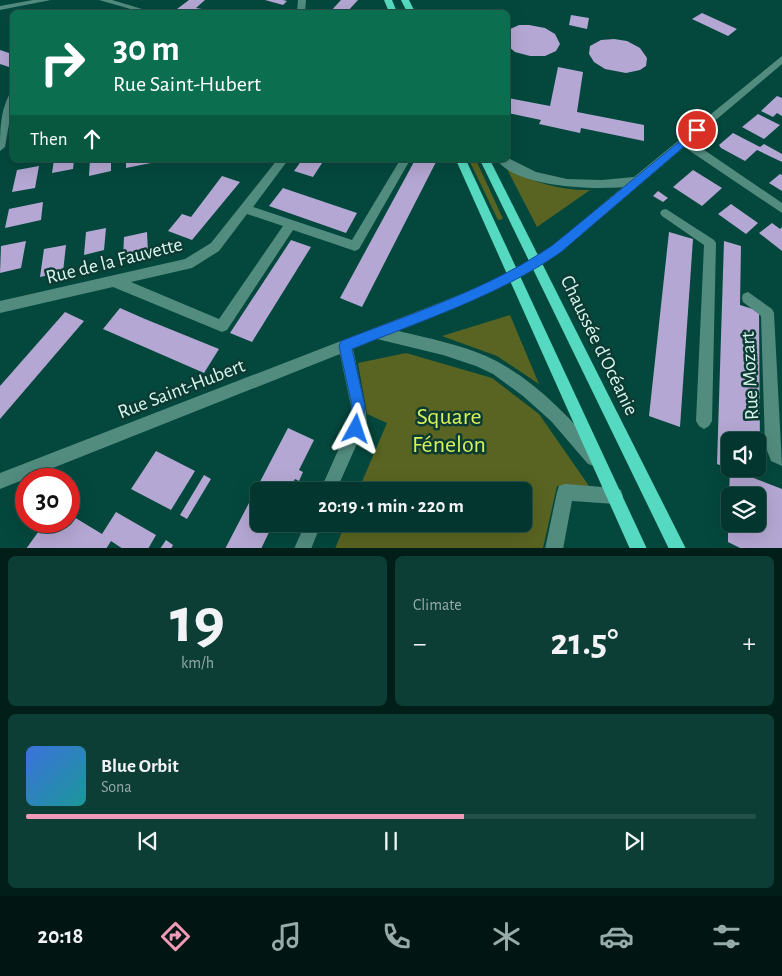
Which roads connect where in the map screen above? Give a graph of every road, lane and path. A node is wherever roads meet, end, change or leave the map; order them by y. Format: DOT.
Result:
graph roads {
  1 [pos="47,0"];
  2 [pos="103,0"];
  3 [pos="146,0"];
  4 [pos="0,8"];
  5 [pos="128,10"];
  6 [pos="132,10"];
  7 [pos="782,59"];
  8 [pos="10,104"];
  9 [pos="0,141"];
  10 [pos="684,142"];
  11 [pos="0,148"];
  12 [pos="281,162"];
  13 [pos="404,162"];
  14 [pos="462,162"];
  15 [pos="486,162"];
  16 [pos="506,162"];
  17 [pos="637,181"];
  18 [pos="782,208"];
  19 [pos="245,209"];
  20 [pos="666,213"];
  21 [pos="291,224"];
  22 [pos="536,263"];
  23 [pos="514,275"];
  24 [pos="114,281"];
  25 [pos="748,298"];
  26 [pos="0,307"];
  27 [pos="377,333"];
  28 [pos="345,346"];
  29 [pos="704,420"];
  30 [pos="782,458"];
  31 [pos="601,465"];
  32 [pos="0,481"];
  33 [pos="332,482"];
  34 [pos="615,496"];
  35 [pos="309,532"];
  36 [pos="302,548"];
  37 [pos="554,548"];
  38 [pos="639,548"];
  39 [pos="678,548"];
  1 -- 4 [label="street"];
  2 -- 5 [label="street"];
  3 -- 6 [label="street"];
  7 -- 10 [label="street, Rue Saint-Hubert"];
  8 -- 9 [label="street"];
  9 -- 11 [label="street"];
  10 -- 17 [label="street, Rue Saint-Hubert"];
  10 -- 18 [label="street"];
  12 -- 19 [label="street, Rue de la Fauvette"];
  13 -- 21 [label="street"];
  14 -- 23 [label="main road"];
  15 -- 22 [label="main road, Chaussée d'Océanie"];
  16 -- 17 [label="street"];
  17 -- 22 [label="street, Rue Saint-Hubert"];
  19 -- 21 [label="street"];
  19 -- 24 [label="street, Rue de la Fauvette"];
  20 -- 29 [label="street"];
  21 -- 24 [label="street"];
  22 -- 23 [label="street, Rue Saint-Hubert"];
  22 -- 39 [label="main road, Chaussée d'Océanie"];
  23 -- 27 [label="street, Rue Saint-Hubert"];
  23 -- 31 [label="main road"];
  24 -- 26 [label="street, Rue de la Fauvette"];
  25 -- 30 [label="street, Rue Mozart"];
  27 -- 28 [label="street, Rue Saint-Hubert"];
  27 -- 31 [label="street"];
  28 -- 32 [label="street, Rue Saint-Hubert"];
  28 -- 33 [label="street"];
  31 -- 34 [label="main road"];
  34 -- 37 [label="street"];
  34 -- 38 [label="main road"];
  35 -- 36 [label="street"];
}
